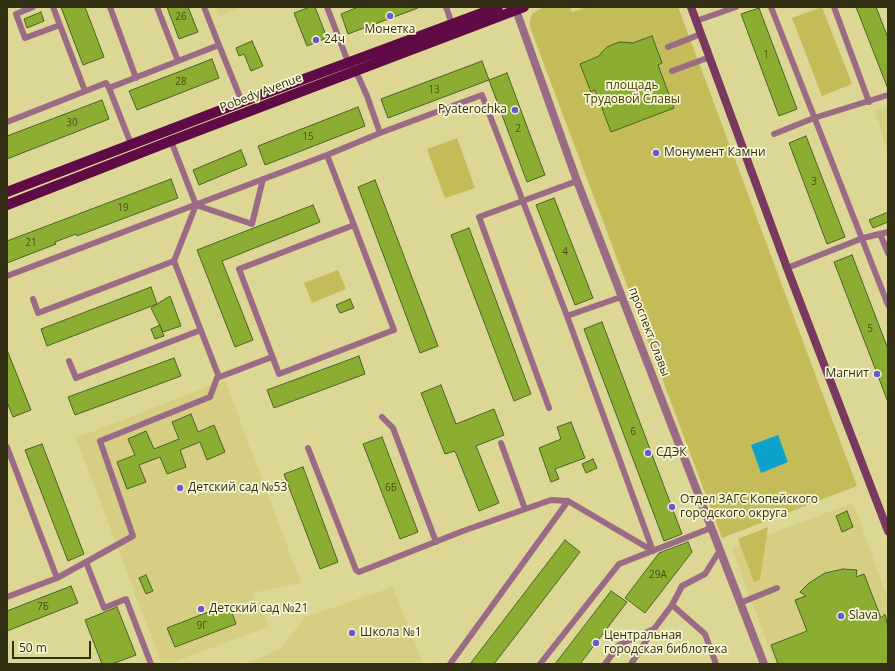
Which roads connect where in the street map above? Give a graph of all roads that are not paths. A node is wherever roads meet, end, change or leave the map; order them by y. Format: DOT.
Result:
graph roads {
  1 [pos="33,7"];
  2 [pos="53,7"];
  3 [pos="110,7"];
  4 [pos="157,7"];
  5 [pos="204,7"];
  6 [pos="327,7"];
  7 [pos="446,7"];
  8 [pos="498,7"];
  9 [pos="691,7"];
  10 [pos="736,7"];
  11 [pos="771,7"];
  12 [pos="834,7"];
  13 [pos="518,8"];
  14 [pos="696,21"];
  15 [pos="452,24"];
  16 [pos="60,25"];
  17 [pos="701,34"];
  18 [pos="219,45"];
  19 [pos="668,47"];
  20 [pos="710,57"];
  21 [pos="178,61"];
  22 [pos="348,62"];
  23 [pos="672,71"];
  24 [pos="354,72"];
  25 [pos="136,78"];
  26 [pos="109,88"];
  27 [pos="85,92"];
  28 [pos="888,95"];
  29 [pos="242,102"];
  30 [pos="868,102"];
  31 [pos="814,118"];
  32 [pos="7,122"];
  33 [pos="380,133"];
  34 [pos="774,134"];
  35 [pos="171,141"];
  36 [pos="131,144"];
  37 [pos="327,155"];
  38 [pos="263,179"];
  39 [pos="577,181"];
  40 [pos="7,192"];
  41 [pos="523,201"];
  42 [pos="196,204"];
  43 [pos="7,205"];
  44 [pos="354,226"];
  45 [pos="888,232"];
  46 [pos="880,234"];
  47 [pos="863,238"];
  48 [pos="888,253"];
  49 [pos="174,261"];
  50 [pos="787,268"];
  51 [pos="7,276"];
  52 [pos="621,297"];
  53 [pos="33,299"];
  54 [pos="888,305"];
  55 [pos="567,316"];
  56 [pos="201,330"];
  57 [pos="272,357"];
  58 [pos="69,361"];
  59 [pos="219,377"];
  60 [pos="550,408"];
  61 [pos="382,417"];
  62 [pos="501,444"];
  63 [pos="7,447"];
  64 [pos="308,448"];
  65 [pos="568,501"];
  66 [pos="525,509"];
  67 [pos="711,528"];
  68 [pos="888,531"];
  69 [pos="436,542"];
  70 [pos="720,550"];
  71 [pos="653,551"];
  72 [pos="86,562"];
  73 [pos="57,578"];
  74 [pos="777,588"];
  75 [pos="7,597"];
  76 [pos="740,603"];
  77 [pos="672,605"];
  78 [pos="654,629"];
  79 [pos="151,664"];
  80 [pos="450,664"];
  81 [pos="540,664"];
  82 [pos="605,664"];
  83 [pos="631,664"];
  84 [pos="716,664"];
  85 [pos="764,664"];
  1 -- 16 [label="lane"];
  2 -- 16 [label="lane"];
  3 -- 25 [label="lane"];
  4 -- 21 [label="lane"];
  5 -- 18 [label="lane"];
  6 -- 22 [label="lane"];
  7 -- 15 [label="lane"];
  8 -- 15 [label="main road, Pobedy Avenue"];
  9 -- 14 [label="main road"];
  10 -- 14 [label="lane"];
  11 -- 31 [label="lane"];
  12 -- 30 [label="lane"];
  13 -- 24 [label="main road, Pobedy Avenue"];
  13 -- 39 [label="street, проспект Славы"];
  14 -- 17 [label="main road"];
  15 -- 22 [label="main road, Pobedy Avenue"];
  16 -- 27 [label="lane"];
  17 -- 19 [label="lane"];
  17 -- 20 [label="main road"];
  18 -- 21 [label="lane"];
  18 -- 29 [label="lane"];
  20 -- 23 [label="lane"];
  20 -- 50 [label="main road"];
  21 -- 25 [label="lane"];
  22 -- 24 [label="lane"];
  22 -- 29 [label="main road, Pobedy Avenue"];
  24 -- 33 [label="lane"];
  24 -- 35 [label="main road, Pobedy Avenue"];
  25 -- 26 [label="lane"];
  26 -- 27 [label="lane"];
  26 -- 36 [label="lane"];
  27 -- 32 [label="lane"];
  28 -- 30 [label="lane"];
  29 -- 36 [label="main road, Pobedy Avenue"];
  30 -- 31 [label="lane"];
  31 -- 34 [label="lane"];
  31 -- 47 [label="lane"];
  33 -- 37 [label="lane"];
  33 -- 41 [label="lane"];
  35 -- 42 [label="lane"];
  35 -- 43 [label="main road, Pobedy Avenue"];
  36 -- 40 [label="main road, Pobedy Avenue"];
  37 -- 38 [label="lane"];
  37 -- 44 [label="lane"];
  38 -- 42 [label="lane"];
  38 -- 42 [label="lane"];
  39 -- 41 [label="lane"];
  39 -- 52 [label="street, проспект Славы"];
  41 -- 55 [label="lane"];
  41 -- 60 [label="lane"];
  42 -- 49 [label="lane"];
  42 -- 51 [label="lane"];
  44 -- 57 [label="lane"];
  44 -- 57 [label="lane"];
  45 -- 46 [label="lane"];
  46 -- 47 [label="lane"];
  46 -- 48 [label="lane"];
  47 -- 50 [label="lane"];
  47 -- 54 [label="lane"];
  49 -- 53 [label="lane"];
  49 -- 56 [label="lane"];
  50 -- 68 [label="main road"];
  52 -- 55 [label="lane"];
  52 -- 67 [label="street, проспект Славы"];
  55 -- 71 [label="lane"];
  56 -- 58 [label="lane"];
  56 -- 59 [label="lane"];
  57 -- 59 [label="lane"];
  59 -- 72 [label="lane"];
  61 -- 69 [label="lane"];
  62 -- 66 [label="lane"];
  63 -- 73 [label="lane"];
  64 -- 69 [label="lane"];
  65 -- 66 [label="lane"];
  65 -- 71 [label="lane"];
  65 -- 80 [label="lane"];
  66 -- 69 [label="lane"];
  67 -- 70 [label="street, проспект Славы"];
  67 -- 71 [label="lane"];
  70 -- 76 [label="street, проспект Славы"];
  70 -- 77 [label="lane"];
  71 -- 81 [label="lane"];
  72 -- 73 [label="lane"];
  72 -- 79 [label="lane"];
  73 -- 75 [label="lane"];
  74 -- 76 [label="lane"];
  76 -- 85 [label="street, проспект Славы"];
  77 -- 78 [label="lane"];
  77 -- 84 [label="lane"];
  78 -- 82 [label="lane"];
  78 -- 83 [label="lane"];
}
